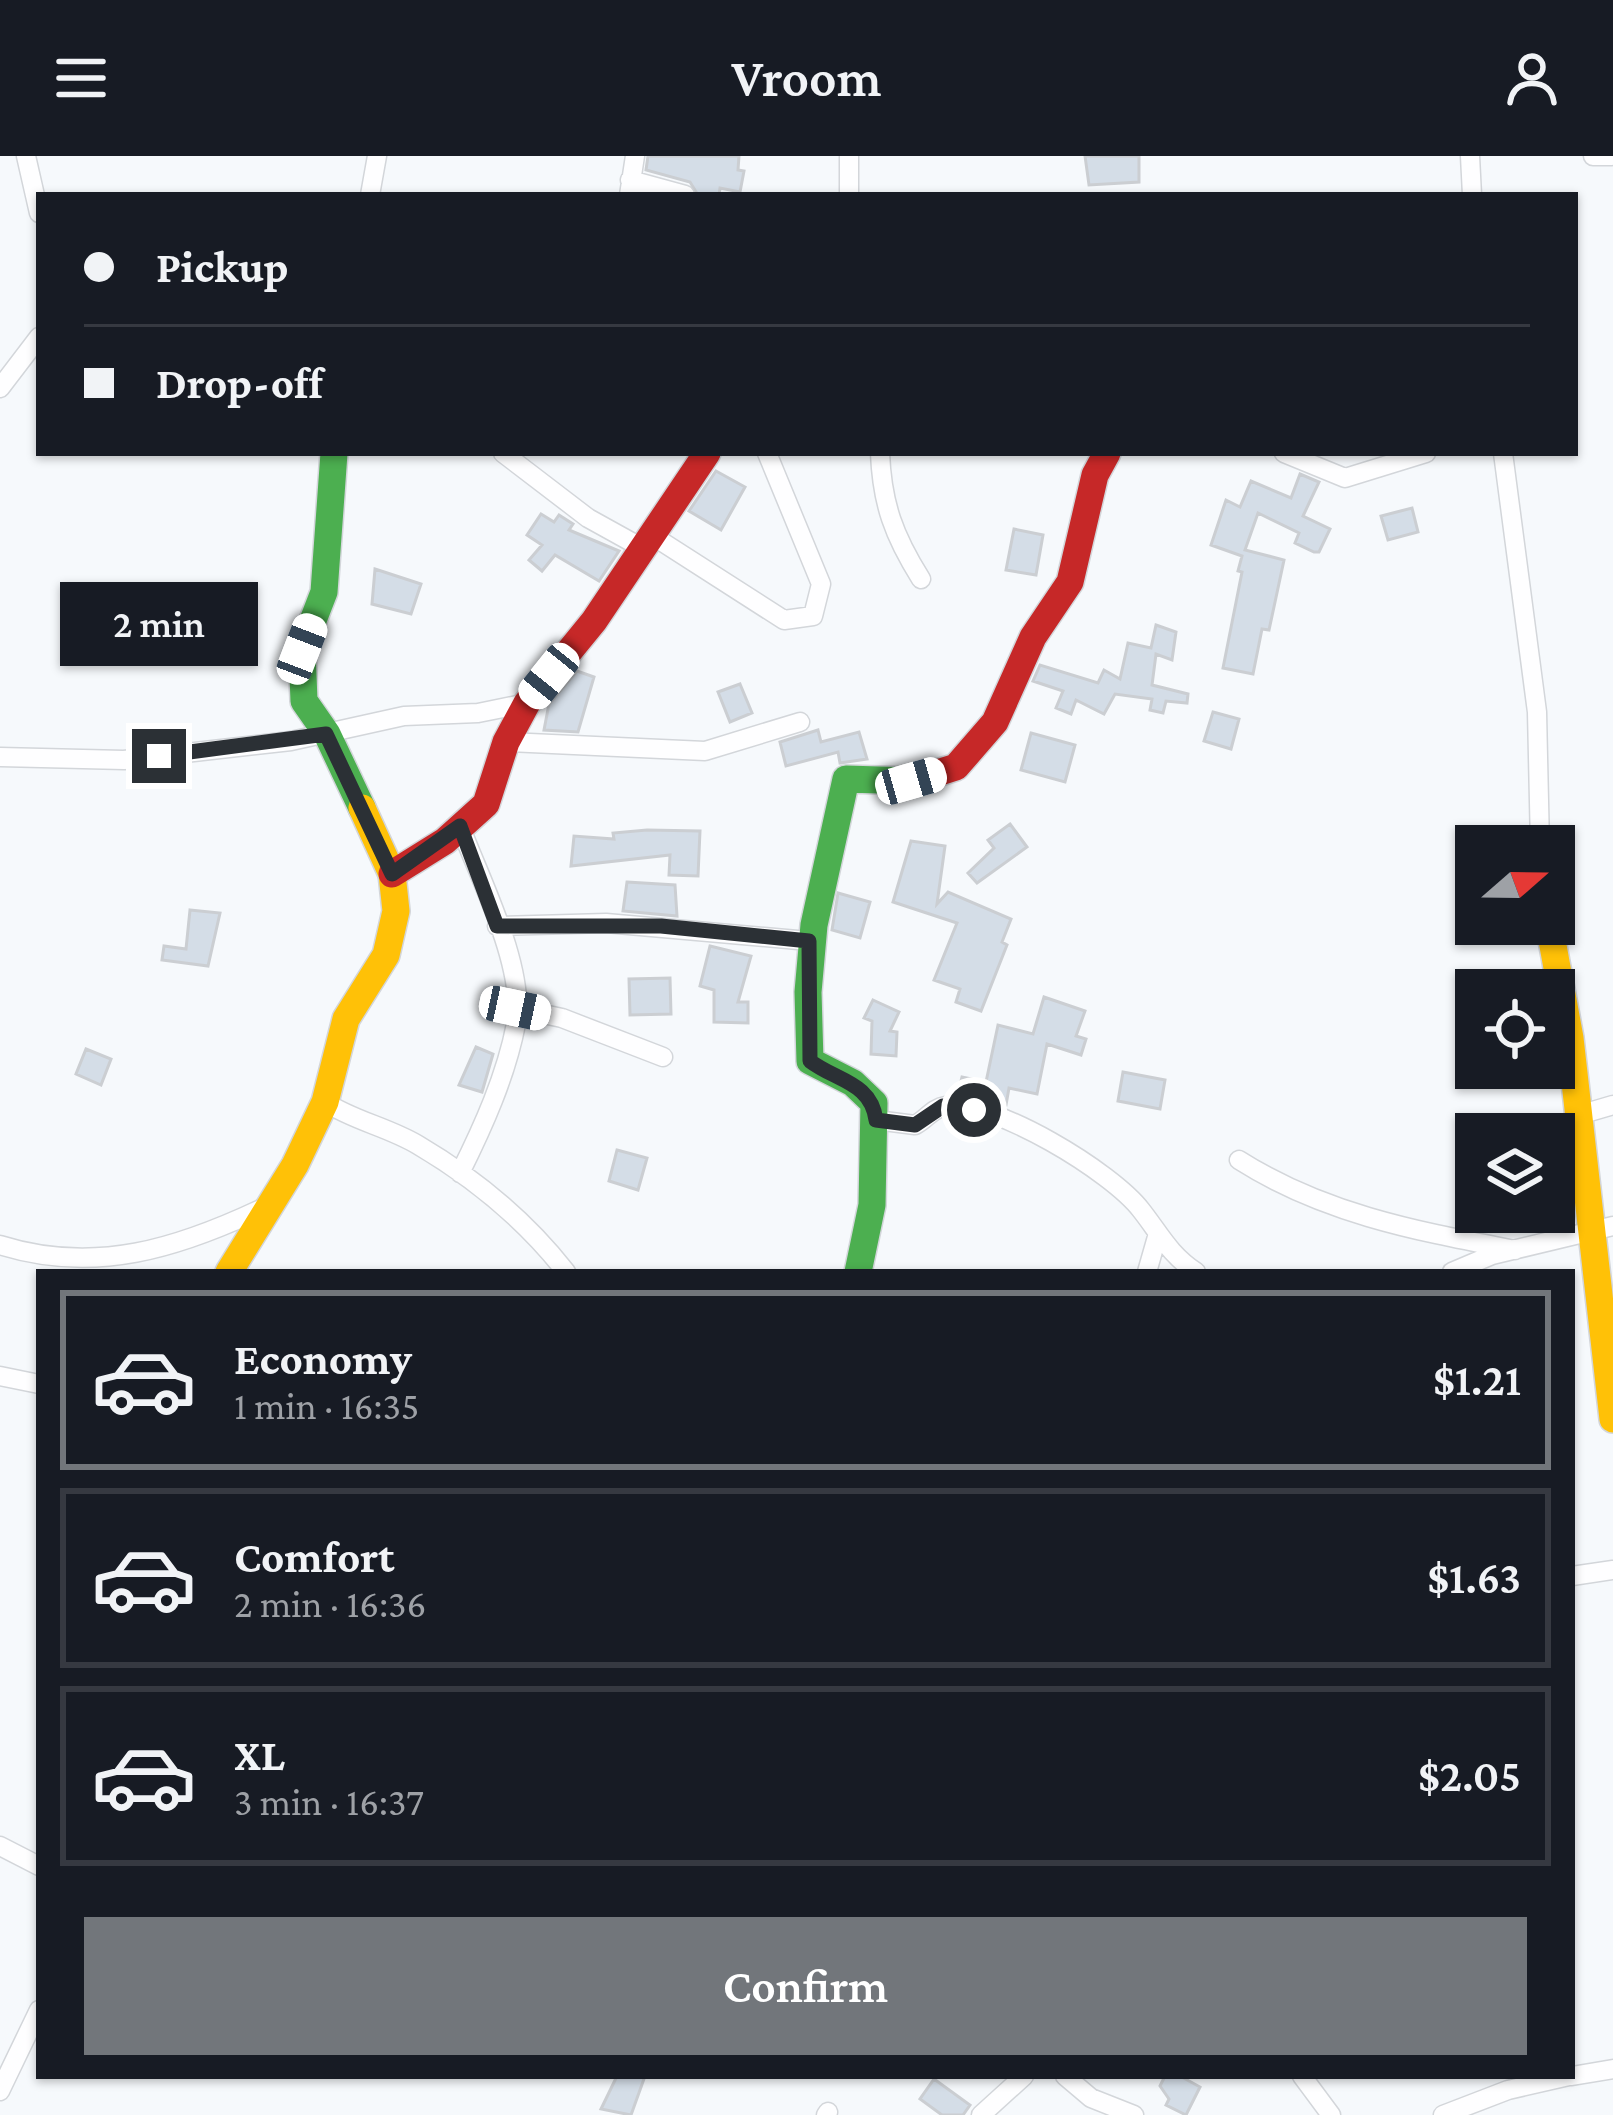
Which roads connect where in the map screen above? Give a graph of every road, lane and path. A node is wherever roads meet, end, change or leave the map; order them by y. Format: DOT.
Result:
graph roads {
  1 [pos="26,156"];
  2 [pos="377,156"];
  3 [pos="635,156"];
  4 [pos="849,156"];
  5 [pos="1470,156"];
  6 [pos="1593,156"];
  7 [pos="1611,156"];
  8 [pos="629,187"];
  9 [pos="371,192"];
  10 [pos="664,192"];
  11 [pos="849,192"];
  12 [pos="1472,192"];
  13 [pos="36,200"];
  14 [pos="36,341"];
  15 [pos="0,388"];
  16 [pos="334,456"];
  17 [pos="507,456"];
  18 [pos="703,456"];
  19 [pos="768,456"];
  20 [pos="880,456"];
  21 [pos="1105,456"];
  22 [pos="1291,456"];
  23 [pos="1416,456"];
  24 [pos="1503,456"];
  25 [pos="648,543"];
  26 [pos="921,579"];
  27 [pos="526,704"];
  28 [pos="800,722"];
  29 [pos="326,734"];
  30 [pos="506,742"];
  31 [pos="0,758"];
  32 [pos="1540,825"];
  33 [pos="460,826"];
  34 [pos="392,874"];
  35 [pos="497,926"];
  36 [pos="809,941"];
  37 [pos="1552,945"];
  38 [pos="515,1008"];
  39 [pos="663,1057"];
  40 [pos="325,1102"];
  41 [pos="1613,1105"];
  42 [pos="1579,1115"];
  43 [pos="876,1120"];
  44 [pos="1239,1160"];
  45 [pos="460,1173"];
  46 [pos="266,1207"];
  47 [pos="1602,1230"];
  48 [pos="1156,1237"];
  49 [pos="0,1244"];
  50 [pos="1515,1250"];
  51 [pos="231,1269"];
  52 [pos="563,1269"];
  53 [pos="859,1269"];
  54 [pos="1148,1269"];
  55 [pos="1193,1269"];
  56 [pos="1461,1269"];
  57 [pos="0,1376"];
  58 [pos="36,1383"];
  59 [pos="1613,1419"];
  60 [pos="1613,1570"];
  61 [pos="1575,1576"];
  62 [pos="0,1846"];
  63 [pos="36,1864"];
  64 [pos="36,2016"];
  65 [pos="1613,2069"];
  66 [pos="1575,2075"];
  67 [pos="1021,2079"];
  68 [pos="1068,2079"];
  69 [pos="1304,2079"];
  70 [pos="1557,2079"];
  71 [pos="0,2091"];
  72 [pos="1103,2109"];
  73 [pos="981,2115"];
  74 [pos="1134,2115"];
  75 [pos="1331,2115"];
  76 [pos="1443,2115"];
  1 -- 13 [label="street"];
  2 -- 9 [label="street"];
  3 -- 8 [label="street"];
  4 -- 11 [label="street"];
  5 -- 12 [label="street"];
  6 -- 7 [label="street"];
  8 -- 10 [label="street"];
  14 -- 15 [label="street"];
  16 -- 29 [label="street"];
  17 -- 25 [label="street"];
  18 -- 25 [label="street"];
  19 -- 25 [label="street"];
  20 -- 26 [label="street"];
  21 -- 36 [label="street"];
  22 -- 23 [label="street"];
  24 -- 32 [label="street"];
  25 -- 27 [label="street"];
  27 -- 29 [label="street"];
  27 -- 30 [label="street"];
  28 -- 30 [label="street"];
  29 -- 31 [label="street"];
  29 -- 34 [label="street"];
  30 -- 33 [label="street"];
  33 -- 34 [label="street"];
  33 -- 35 [label="street"];
  34 -- 40 [label="street"];
  35 -- 36 [label="street"];
  35 -- 38 [label="street"];
  36 -- 43 [label="street"];
  37 -- 42 [label="street"];
  38 -- 39 [label="street"];
  38 -- 45 [label="street"];
  40 -- 45 [label="street"];
  40 -- 46 [label="street"];
  41 -- 42 [label="street"];
  42 -- 47 [label="street"];
  43 -- 48 [label="street"];
  43 -- 53 [label="street"];
  44 -- 50 [label="street"];
  45 -- 52 [label="street"];
  46 -- 49 [label="street"];
  46 -- 51 [label="street"];
  47 -- 50 [label="street"];
  47 -- 59 [label="street"];
  48 -- 54 [label="street"];
  48 -- 55 [label="street"];
  50 -- 56 [label="street"];
  57 -- 58 [label="street"];
  60 -- 61 [label="street"];
  62 -- 63 [label="street"];
  64 -- 71 [label="street"];
  65 -- 66 [label="street"];
  67 -- 73 [label="street"];
  68 -- 72 [label="street"];
  69 -- 75 [label="street"];
  70 -- 76 [label="street"];
  72 -- 74 [label="street"];
}
